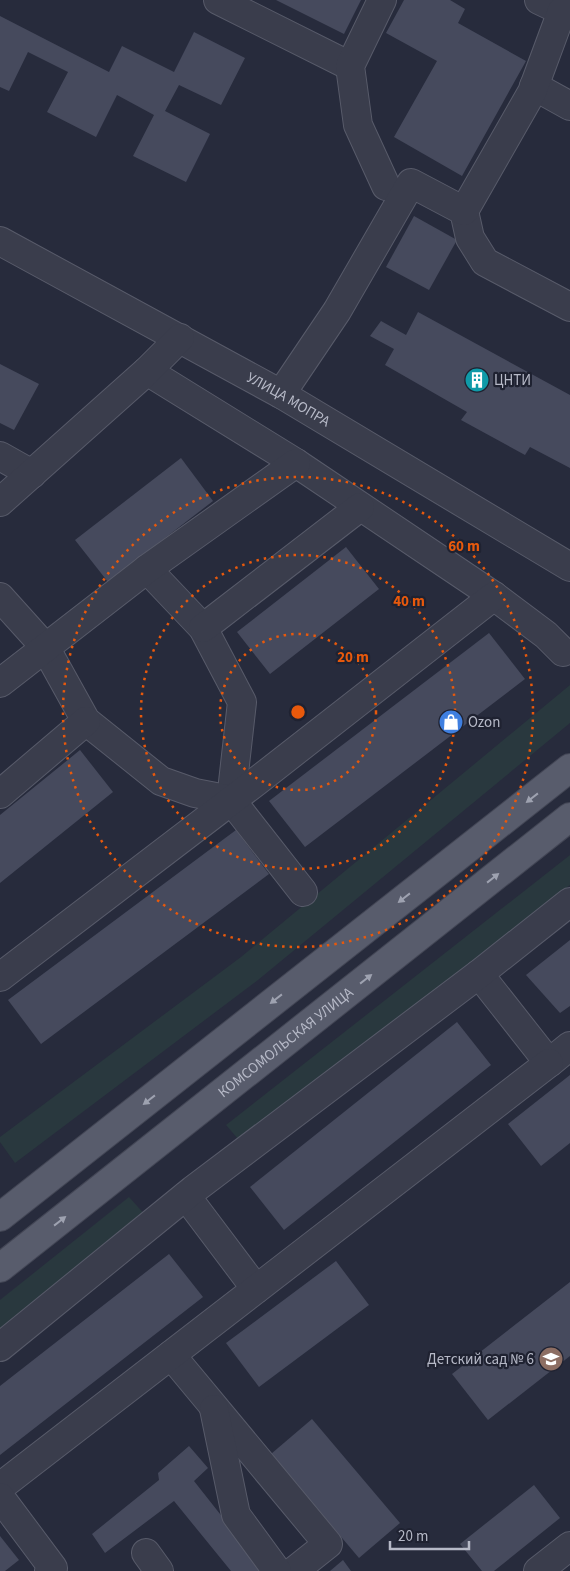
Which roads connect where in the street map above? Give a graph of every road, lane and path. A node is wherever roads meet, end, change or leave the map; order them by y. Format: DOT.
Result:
graph roads {
  1 [pos="218,0"];
  2 [pos="382,0"];
  3 [pos="557,7"];
  4 [pos="350,66"];
  5 [pos="534,86"];
  6 [pos="570,106"];
  7 [pos="386,186"];
  8 [pos="464,211"];
  9 [pos="0,241"];
  10 [pos="570,307"];
  11 [pos="180,338"];
  12 [pos="147,371"];
  13 [pos="282,394"];
  14 [pos="0,456"];
  15 [pos="296,463"];
  16 [pos="32,474"];
  17 [pos="0,502"];
  18 [pos="360,507"];
  19 [pos="570,567"];
  20 [pos="147,569"];
  21 [pos="494,596"];
  22 [pos="0,597"];
  23 [pos="203,628"];
  24 [pos="45,647"];
  25 [pos="564,652"];
  26 [pos="0,683"];
  27 [pos="86,721"];
  28 [pos="570,768"];
  29 [pos="0,794"];
  30 [pos="231,800"];
  31 [pos="570,817"];
  32 [pos="303,892"];
  33 [pos="570,902"];
  34 [pos="478,974"];
  35 [pos="0,977"];
  36 [pos="570,1046"];
  37 [pos="549,1063"];
  38 [pos="186,1196"];
  39 [pos="0,1217"];
  40 [pos="0,1268"];
  41 [pos="256,1289"];
  42 [pos="0,1347"];
  43 [pos="171,1355"];
  44 [pos="213,1405"];
  45 [pos="0,1487"];
  46 [pos="0,1497"];
  47 [pos="570,1546"];
  48 [pos="49,1571"];
  49 [pos="277,1571"];
  50 [pos="294,1571"];
  51 [pos="538,1571"];
  1 -- 4 [label="street"];
  2 -- 4 [label="street"];
  3 -- 5 [label="street"];
  4 -- 7 [label="street"];
  5 -- 6 [label="street"];
  5 -- 8 [label="street"];
  8 -- 10 [label="street"];
  8 -- 13 [label="street"];
  9 -- 11 [label="street, УЛИЦА МОПРА"];
  11 -- 12 [label="street"];
  11 -- 13 [label="street, УЛИЦА МОПРА"];
  12 -- 15 [label="street"];
  12 -- 16 [label="street"];
  13 -- 19 [label="street, УЛИЦА МОПРА"];
  14 -- 16 [label="street"];
  15 -- 18 [label="street"];
  15 -- 20 [label="street"];
  16 -- 17 [label="street"];
  18 -- 21 [label="street"];
  18 -- 23 [label="street"];
  20 -- 23 [label="street"];
  20 -- 24 [label="street"];
  21 -- 25 [label="street"];
  21 -- 30 [label="street"];
  22 -- 24 [label="street"];
  23 -- 30 [label="street"];
  24 -- 26 [label="street"];
  24 -- 27 [label="street"];
  27 -- 29 [label="street"];
  27 -- 30 [label="street"];
  28 -- 39 [label="main road, one-way"];
  30 -- 32 [label="street"];
  30 -- 35 [label="street"];
  40 -- 31 [label="main road, КОМСОМОЛЬСКАЯ УЛИЦА, one-way"];
  33 -- 34 [label="street"];
  34 -- 37 [label="street"];
  34 -- 38 [label="street"];
  36 -- 37 [label="street"];
  37 -- 41 [label="street"];
  38 -- 41 [label="street"];
  38 -- 42 [label="street"];
  41 -- 43 [label="street"];
  43 -- 44 [label="street"];
  43 -- 45 [label="street"];
  44 -- 49 [label="street"];
  44 -- 50 [label="street"];
  46 -- 48 [label="street"];
  47 -- 51 [label="street"];
}
